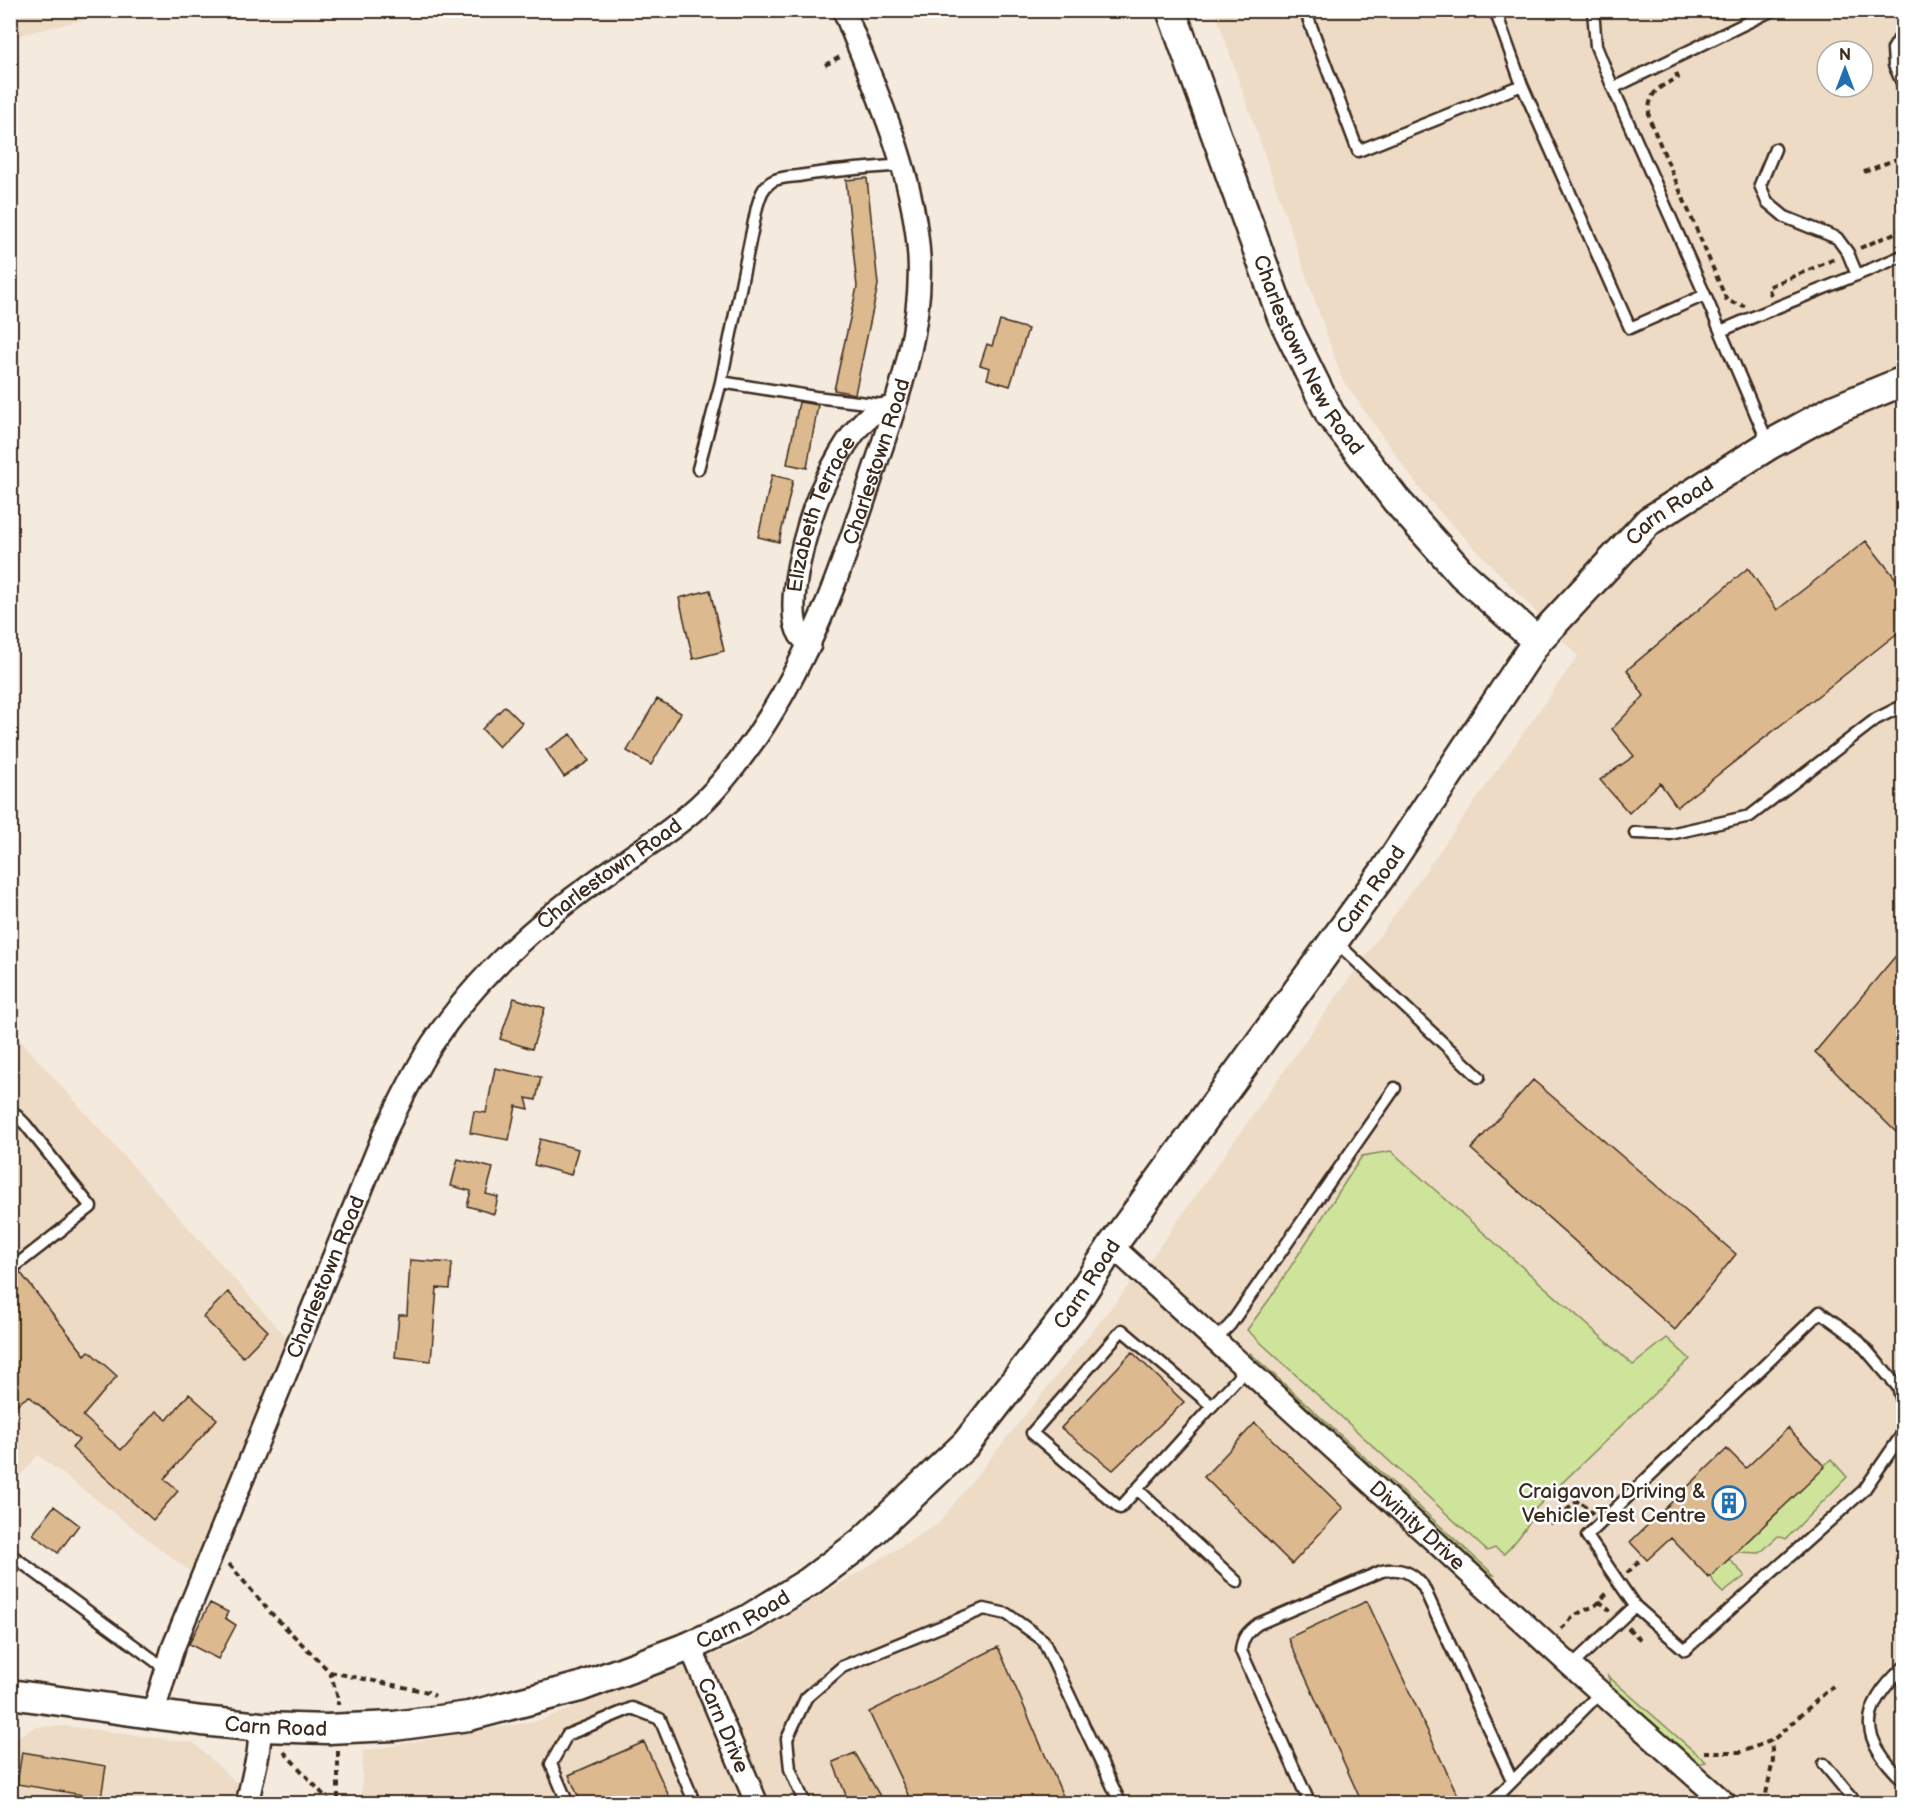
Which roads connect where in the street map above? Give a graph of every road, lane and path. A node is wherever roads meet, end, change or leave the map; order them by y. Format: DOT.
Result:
graph roads {
  1 [pos="844,10"];
  2 [pos="1171,10"];
  3 [pos="1305,10"];
  4 [pos="1495,10"];
  5 [pos="1593,10"];
  6 [pos="1773,10"];
  7 [pos="1904,31"];
  8 [pos="1671,60"];
  9 [pos="1522,85"];
  10 [pos="1904,87"];
  11 [pos="1613,88"];
  12 [pos="1775,149"];
  13 [pos="1904,156"];
  14 [pos="1897,159"];
  15 [pos="903,165"];
  16 [pos="1864,172"];
  17 [pos="1904,174"];
  18 [pos="1904,229"];
  19 [pos="1848,253"];
  20 [pos="1904,255"];
  21 [pos="1857,275"];
  22 [pos="1706,294"];
  23 [pos="1766,299"];
  24 [pos="1754,304"];
  25 [pos="1721,331"];
  26 [pos="721,381"];
  27 [pos="1904,381"];
  28 [pos="895,406"];
  29 [pos="1769,445"];
  30 [pos="698,469"];
  31 [pos="1537,641"];
  32 [pos="810,645"];
  33 [pos="1904,705"];
  34 [pos="1635,833"];
  35 [pos="1334,941"];
  36 [pos="1479,1077"];
  37 [pos="1395,1088"];
  38 [pos="10,1109"];
  39 [pos="1112,1246"];
  40 [pos="10,1270"];
  41 [pos="1215,1340"];
  42 [pos="1247,1368"];
  43 [pos="1212,1406"];
  44 [pos="1904,1408"];
  45 [pos="1904,1424"];
  46 [pos="1137,1489"];
  47 [pos="1601,1522"];
  48 [pos="1550,1524"];
  49 [pos="215,1548"];
  50 [pos="10,1554"];
  51 [pos="1642,1559"];
  52 [pos="1618,1581"];
  53 [pos="1237,1582"];
  54 [pos="1635,1606"];
  55 [pos="1561,1629"];
  56 [pos="690,1646"];
  57 [pos="1571,1666"];
  58 [pos="1904,1667"];
  59 [pos="166,1669"];
  60 [pos="330,1672"];
  61 [pos="1833,1686"];
  62 [pos="1601,1692"];
  63 [pos="10,1694"];
  64 [pos="153,1714"];
  65 [pos="469,1716"];
  66 [pos="261,1727"];
  67 [pos="338,1728"];
  68 [pos="1771,1741"];
  69 [pos="1704,1752"];
  70 [pos="1824,1764"];
  71 [pos="1512,1780"];
  72 [pos="1904,1782"];
  73 [pos="247,1803"];
  74 [pos="332,1803"];
  75 [pos="338,1803"];
  76 [pos="568,1803"];
  77 [pos="695,1803"];
  78 [pos="757,1803"];
  79 [pos="805,1803"];
  80 [pos="1121,1803"];
  81 [pos="1310,1803"];
  82 [pos="1490,1803"];
  83 [pos="1726,1803"];
  84 [pos="1764,1803"];
  85 [pos="1857,1803"];
  1 -- 15 [label="street, Charlestown Road"];
  2 -- 31 [label="main road, Charlestown New Road"];
  3 -- 9 [label="lane"];
  4 -- 9 [label="lane"];
  5 -- 11 [label="lane"];
  6 -- 8 [label="lane"];
  7 -- 10 [label="lane"];
  8 -- 11 [label="lane"];
  8 -- 24 [label="path"];
  9 -- 22 [label="lane"];
  11 -- 22 [label="lane"];
  12 -- 19 [label="lane"];
  13 -- 14 [label="path"];
  14 -- 16 [label="path"];
  14 -- 17 [label="path"];
  15 -- 26 [label="lane"];
  15 -- 28 [label="street, Charlestown Road"];
  18 -- 19 [label="path"];
  19 -- 21 [label="lane"];
  19 -- 23 [label="path"];
  20 -- 21 [label="lane"];
  21 -- 25 [label="lane"];
  22 -- 25 [label="lane"];
  25 -- 29 [label="lane"];
  26 -- 28 [label="lane"];
  26 -- 30 [label="lane"];
  27 -- 29 [label="main road, Carn Road"];
  28 -- 32 [label="street, Charlestown Road"];
  28 -- 32 [label="street, Elizabeth Terrace"];
  29 -- 31 [label="main road, Carn Road"];
  31 -- 35 [label="main road, Carn Road"];
  32 -- 49 [label="street, Charlestown Road"];
  33 -- 34 [label="lane"];
  35 -- 36 [label="lane"];
  35 -- 39 [label="main road, Carn Road"];
  37 -- 41 [label="lane"];
  38 -- 40 [label="lane"];
  39 -- 41 [label="street, Divinity Drive"];
  39 -- 56 [label="main road, Carn Road"];
  41 -- 42 [label="street, Divinity Drive"];
  42 -- 43 [label="lane"];
  42 -- 57 [label="street, Divinity Drive"];
  43 -- 46 [label="lane"];
  43 -- 46 [label="lane"];
  44 -- 47 [label="lane"];
  45 -- 54 [label="lane"];
  46 -- 53 [label="lane"];
  47 -- 48 [label="path"];
  47 -- 52 [label="lane"];
  49 -- 59 [label="street, Charlestown Road"];
  49 -- 60 [label="path"];
  50 -- 59 [label="lane"];
  51 -- 52 [label="path"];
  52 -- 54 [label="lane"];
  52 -- 55 [label="path"];
  54 -- 57 [label="lane"];
  56 -- 65 [label="main road, Carn Road"];
  56 -- 78 [label="street, Carn Drive"];
  57 -- 62 [label="street, Divinity Drive"];
  58 -- 72 [label="lane"];
  59 -- 64 [label="street, Charlestown Road"];
  60 -- 65 [label="path"];
  60 -- 67 [label="path"];
  61 -- 68 [label="path"];
  62 -- 71 [label="lane"];
  62 -- 83 [label="street, Divinity Drive"];
  63 -- 64 [label="main road, Carn Road"];
  64 -- 66 [label="main road, Carn Road"];
  65 -- 67 [label="main road, Carn Road"];
  66 -- 67 [label="main road, Carn Road"];
  66 -- 73 [label="street"];
  66 -- 74 [label="path"];
  67 -- 75 [label="path"];
  68 -- 69 [label="path"];
  68 -- 84 [label="path"];
  70 -- 85 [label="lane"];
  71 -- 81 [label="lane"];
  71 -- 82 [label="lane"];
  76 -- 77 [label="lane"];
  79 -- 80 [label="lane"];
}
